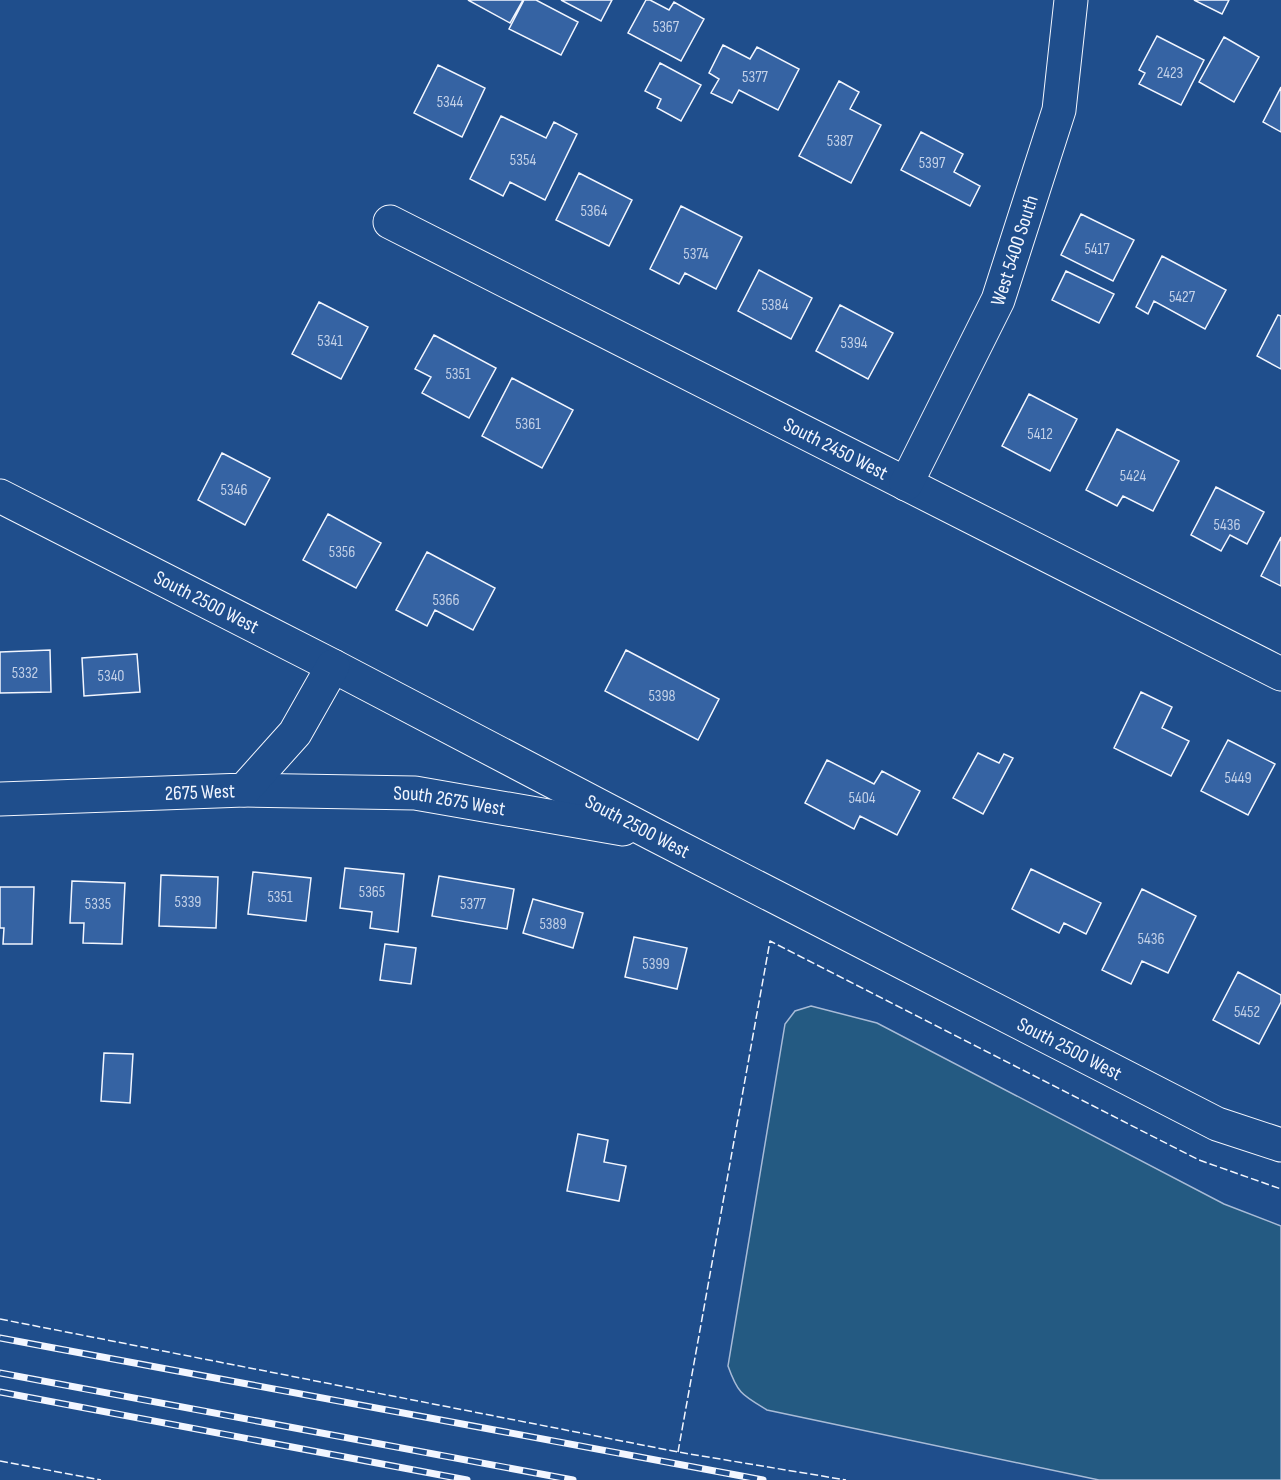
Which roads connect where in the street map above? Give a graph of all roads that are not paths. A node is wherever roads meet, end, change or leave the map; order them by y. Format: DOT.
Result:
graph roads {
  1 [pos="1071,0"];
  2 [pos="390,222"];
  3 [pos="906,484"];
  4 [pos="0,495"];
  5 [pos="333,666"];
  6 [pos="1281,674"];
  7 [pos="244,790"];
  8 [pos="0,798"];
  9 [pos="653,834"];
  10 [pos="1281,1145"];
  1 -- 3 [label="street, West 5400 South"];
  2 -- 3 [label="street, South 2450 West"];
  3 -- 6 [label="street, South 2450 West"];
  4 -- 5 [label="street, South 2500 West"];
  5 -- 7 [label="street, 2675 West"];
  5 -- 9 [label="street, South 2500 West"];
  7 -- 8 [label="street, 2675 West"];
  7 -- 9 [label="street, South 2675 West"];
  9 -- 10 [label="street, South 2500 West"];
}
